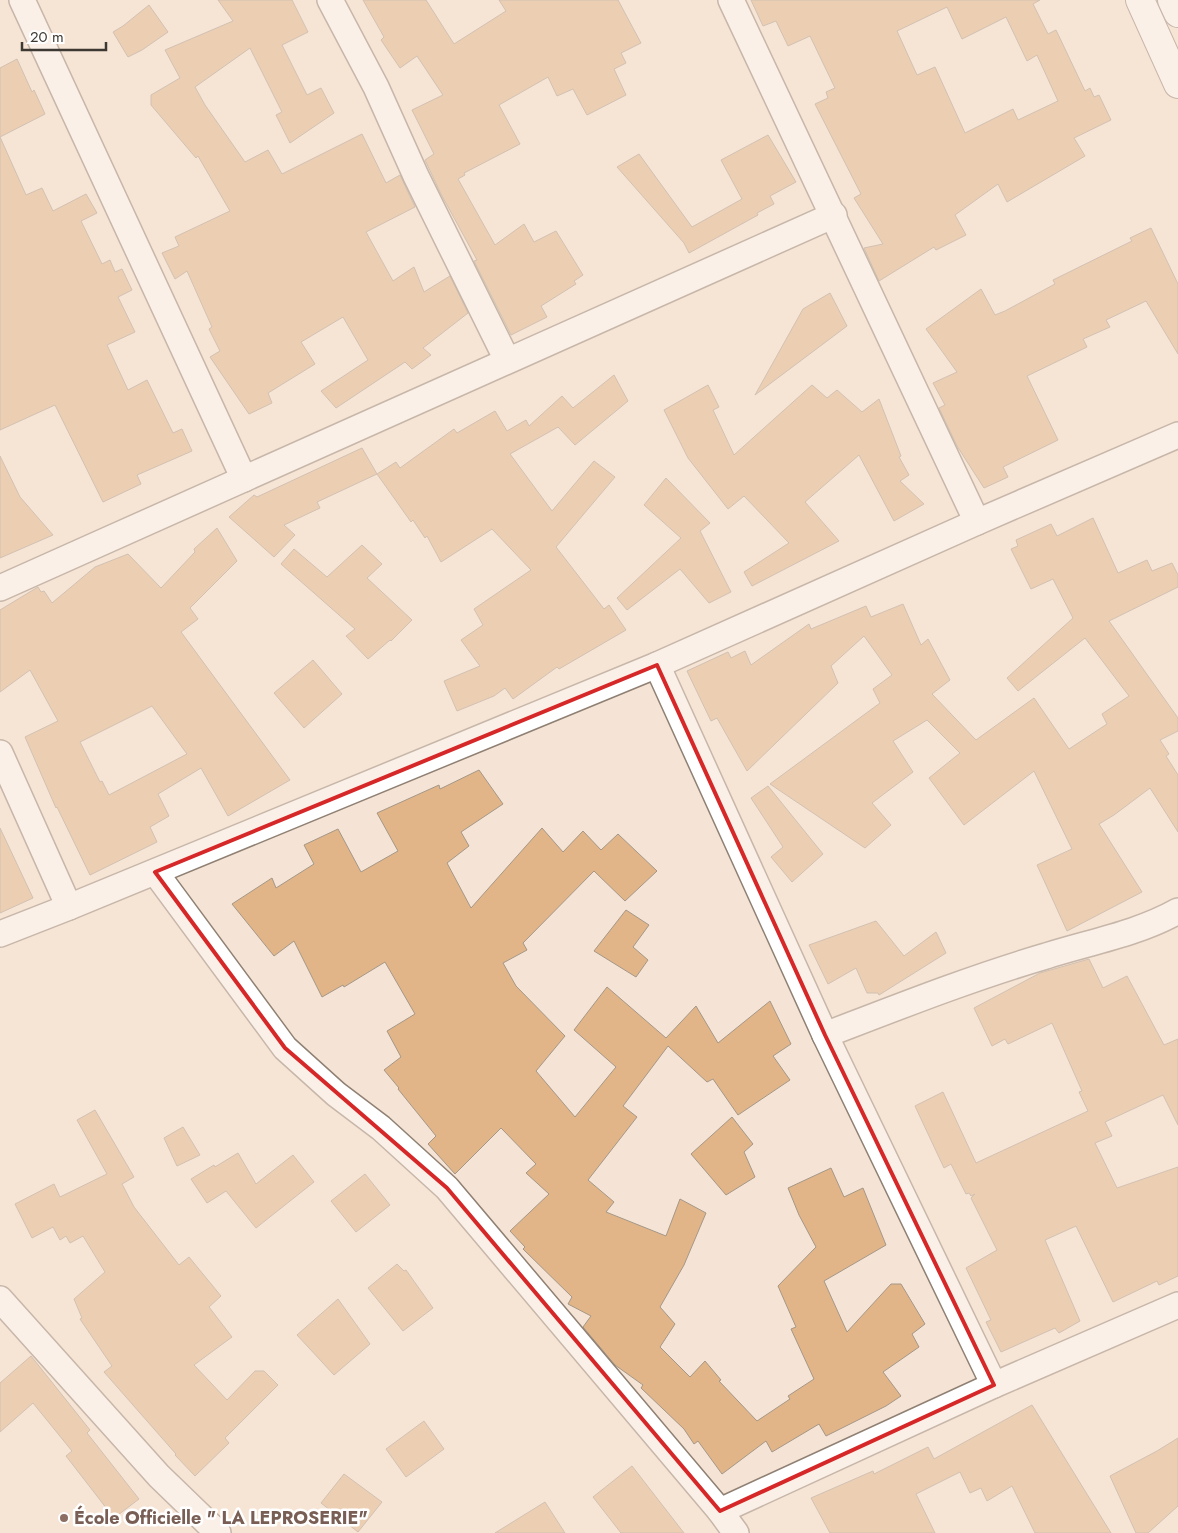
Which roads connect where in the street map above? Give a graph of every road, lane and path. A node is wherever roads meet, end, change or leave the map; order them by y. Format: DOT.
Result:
graph roads {
  1 [pos="22,0"];
  2 [pos="330,0"];
  3 [pos="732,0"];
  4 [pos="1140,0"];
  5 [pos="1172,0"];
  6 [pos="1178,13"];
  7 [pos="1178,84"];
  8 [pos="834,215"];
  9 [pos="507,360"];
  10 [pos="1178,435"];
  11 [pos="244,479"];
  12 [pos="977,522"];
  13 [pos="0,588"];
  14 [pos="657,665"];
  15 [pos="0,753"];
  16 [pos="155,872"];
  17 [pos="69,907"];
  18 [pos="1178,911"];
  19 [pos="0,934"];
  20 [pos="824,1035"];
  21 [pos="0,1300"];
  22 [pos="1178,1305"];
  23 [pos="994,1385"];
  24 [pos="720,1511"];
  25 [pos="218,1533"];
  26 [pos="736,1533"];
  1 -- 11 [label="street"];
  2 -- 9 [label="street"];
  3 -- 8 [label="street"];
  4 -- 7 [label="highway"];
  5 -- 6 [label="highway"];
  8 -- 9 [label="street"];
  8 -- 12 [label="street"];
  9 -- 11 [label="street"];
  10 -- 12 [label="street"];
  11 -- 13 [label="street"];
  12 -- 14 [label="street"];
  14 -- 16 [label="street"];
  14 -- 20 [label="street"];
  15 -- 17 [label="street"];
  16 -- 17 [label="street"];
  16 -- 24 [label="street"];
  17 -- 19 [label="street"];
  18 -- 20 [label="street"];
  20 -- 23 [label="street"];
  21 -- 25 [label="street"];
  22 -- 23 [label="street"];
  23 -- 24 [label="street"];
  24 -- 26 [label="street"];
}
